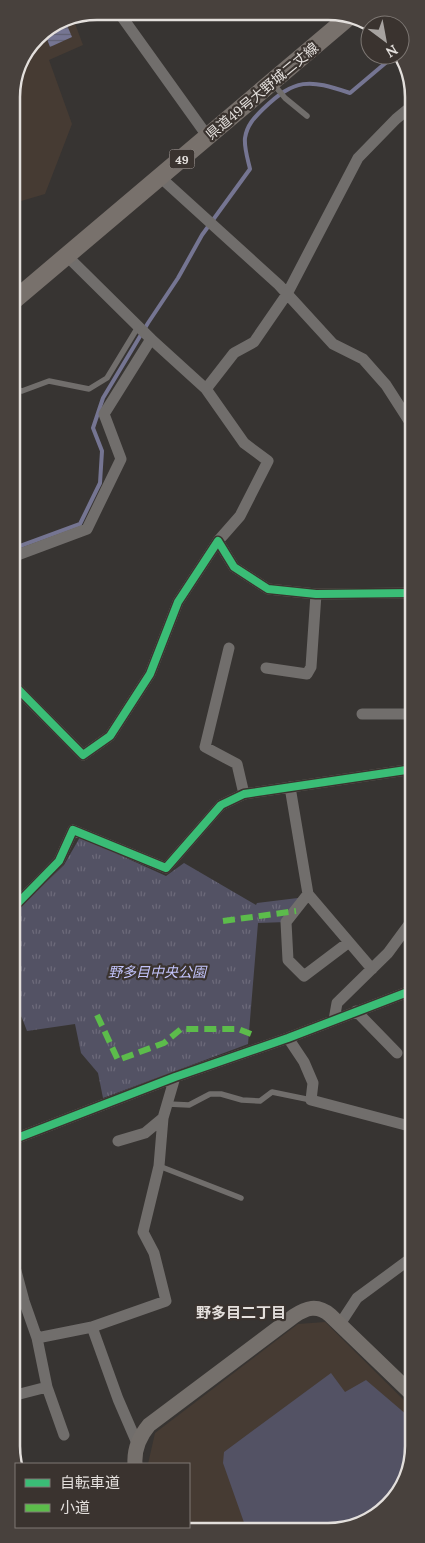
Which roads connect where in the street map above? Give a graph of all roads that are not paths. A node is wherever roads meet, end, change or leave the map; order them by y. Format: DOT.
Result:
graph roads {
  1 [pos="124,20"];
  2 [pos="344,21"];
  3 [pos="275,86"];
  4 [pos="405,112"];
  5 [pos="307,116"];
  6 [pos="208,137"];
  7 [pos="160,177"];
  8 [pos="66,255"];
  9 [pos="20,290"];
  10 [pos="286,294"];
  11 [pos="138,327"];
  12 [pos="149,338"];
  13 [pos="206,389"];
  14 [pos="20,390"];
  15 [pos="405,415"];
  16 [pos="218,541"];
  17 [pos="20,554"];
  18 [pos="405,593"];
  19 [pos="316,594"];
  20 [pos="229,648"];
  21 [pos="266,668"];
  22 [pos="20,691"];
  23 [pos="362,714"];
  24 [pos="405,714"];
  25 [pos="405,770"];
  26 [pos="290,787"];
  27 [pos="244,794"];
  28 [pos="308,894"];
  29 [pos="20,901"];
  30 [pos="405,930"];
  31 [pos="349,942"];
  32 [pos="372,969"];
  33 [pos="405,993"];
  34 [pos="356,1011"];
  35 [pos="334,1020"];
  36 [pos="288,1038"];
  37 [pos="397,1053"];
  38 [pos="175,1077"];
  39 [pos="311,1100"];
  40 [pos="167,1104"];
  41 [pos="163,1118"];
  42 [pos="405,1125"];
  43 [pos="20,1137"];
  44 [pos="118,1141"];
  45 [pos="159,1166"];
  46 [pos="241,1198"];
  47 [pos="405,1263"];
  48 [pos="20,1286"];
  49 [pos="340,1324"];
  50 [pos="92,1328"];
  51 [pos="37,1338"];
  52 [pos="47,1387"];
  53 [pos="405,1387"];
  54 [pos="20,1394"];
  55 [pos="64,1435"];
  56 [pos="137,1443"];
  57 [pos="135,1463"];
  1 -- 6 [label="street"];
  2 -- 6 [label="main road, 県道49号大野城二丈線 / 49"];
  3 -- 5 [label="lane"];
  4 -- 10 [label="street"];
  6 -- 7 [label="main road, 県道49号大野城二丈線 / 49"];
  7 -- 8 [label="main road, 県道49号大野城二丈線 / 49"];
  7 -- 10 [label="street"];
  8 -- 9 [label="main road, 県道49号大野城二丈線 / 49"];
  8 -- 11 [label="street"];
  10 -- 13 [label="street"];
  10 -- 15 [label="street"];
  11 -- 12 [label="street"];
  11 -- 14 [label="lane"];
  12 -- 13 [label="street"];
  12 -- 17 [label="street"];
  13 -- 16 [label="street"];
  16 -- 19 [label="street"];
  16 -- 22 [label="street"];
  18 -- 19 [label="street"];
  19 -- 21 [label="street"];
  20 -- 27 [label="street"];
  23 -- 24 [label="street"];
  25 -- 26 [label="street"];
  26 -- 27 [label="street"];
  26 -- 28 [label="street"];
  27 -- 29 [label="street"];
  28 -- 31 [label="street"];
  28 -- 31 [label="street"];
  30 -- 32 [label="street"];
  31 -- 32 [label="street"];
  32 -- 35 [label="street"];
  33 -- 34 [label="street"];
  34 -- 35 [label="street"];
  34 -- 37 [label="street"];
  35 -- 36 [label="street"];
  36 -- 38 [label="street"];
  36 -- 39 [label="street"];
  38 -- 40 [label="street"];
  38 -- 43 [label="street"];
  39 -- 40 [label="lane"];
  39 -- 42 [label="street"];
  40 -- 41 [label="street"];
  41 -- 44 [label="street"];
  41 -- 45 [label="street"];
  45 -- 46 [label="lane"];
  45 -- 50 [label="street"];
  47 -- 49 [label="street"];
  48 -- 51 [label="street"];
  49 -- 53 [label="street"];
  49 -- 56 [label="street"];
  50 -- 51 [label="street"];
  50 -- 56 [label="street"];
  51 -- 52 [label="street"];
  52 -- 54 [label="street"];
  52 -- 55 [label="street"];
  56 -- 57 [label="street"];
}
